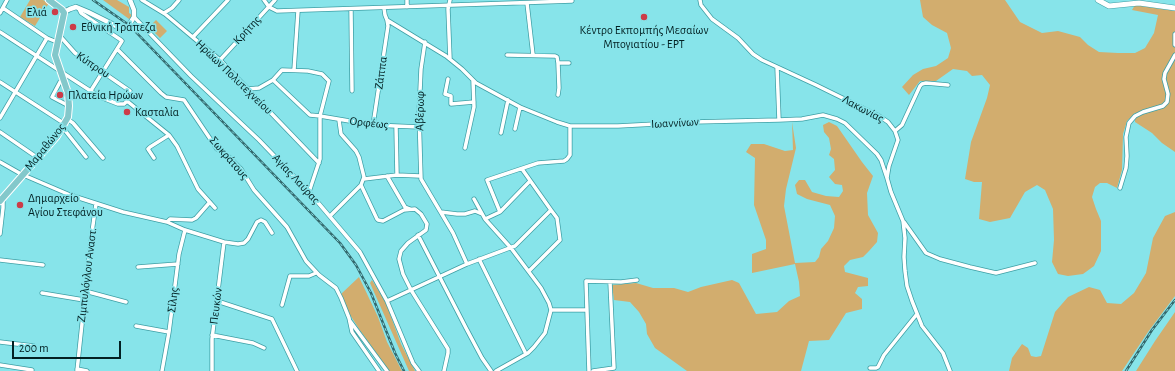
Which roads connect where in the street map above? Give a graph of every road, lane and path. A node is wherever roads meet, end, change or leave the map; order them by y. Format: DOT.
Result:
graph roads {
  1 [pos="7,0"];
  2 [pos="49,0"];
  3 [pos="130,0"];
  4 [pos="142,0"];
  5 [pos="179,0"];
  6 [pos="228,0"];
  7 [pos="264,0"];
  8 [pos="275,0"];
  9 [pos="407,0"];
  10 [pos="450,0"];
  11 [pos="700,0"];
  12 [pos="1098,0"];
  13 [pos="572,1"];
  14 [pos="527,3"];
  15 [pos="449,5"];
  16 [pos="269,7"];
  17 [pos="407,7"];
  18 [pos="2,8"];
  19 [pos="79,8"];
  20 [pos="384,8"];
  21 [pos="1175,8"];
  22 [pos="351,9"];
  23 [pos="298,10"];
  24 [pos="64,12"];
  25 [pos="0,13"];
  26 [pos="164,13"];
  27 [pos="134,17"];
  28 [pos="387,20"];
  29 [pos="0,32"];
  30 [pos="1175,34"];
  31 [pos="194,37"];
  32 [pos="47,38"];
  33 [pos="58,38"];
  34 [pos="424,42"];
  35 [pos="1175,45"];
  36 [pos="117,49"];
  37 [pos="36,55"];
  38 [pos="507,55"];
  39 [pos="533,55"];
  40 [pos="1175,55"];
  41 [pos="450,59"];
  42 [pos="220,60"];
  43 [pos="558,63"];
  44 [pos="569,63"];
  45 [pos="777,67"];
  46 [pos="294,70"];
  47 [pos="60,72"];
  48 [pos="103,72"];
  49 [pos="448,79"];
  50 [pos="63,80"];
  51 [pos="273,80"];
  52 [pos="473,80"];
  53 [pos="0,82"];
  54 [pos="948,85"];
  55 [pos="248,89"];
  56 [pos="130,91"];
  57 [pos="352,91"];
  58 [pos="15,92"];
  59 [pos="90,92"];
  60 [pos="558,95"];
  61 [pos="508,100"];
  62 [pos="474,102"];
  63 [pos="69,106"];
  64 [pos="520,107"];
  65 [pos="320,116"];
  66 [pos="0,118"];
  67 [pos="339,120"];
  68 [pos="780,120"];
  69 [pos="65,124"];
  70 [pos="373,125"];
  71 [pos="396,126"];
  72 [pos="570,126"];
  73 [pos="419,127"];
  74 [pos="515,129"];
  75 [pos="895,131"];
  76 [pos="0,132"];
  77 [pos="502,133"];
  78 [pos="169,135"];
  79 [pos="465,148"];
  80 [pos="86,157"];
  81 [pos="38,158"];
  82 [pos="103,158"];
  83 [pos="154,158"];
  84 [pos="0,162"];
  85 [pos="319,163"];
  86 [pos="522,169"];
  87 [pos="23,174"];
  88 [pos="397,175"];
  89 [pos="387,176"];
  90 [pos="420,177"];
  91 [pos="887,178"];
  92 [pos="364,179"];
  93 [pos="530,181"];
  94 [pos="361,185"];
  95 [pos="1120,188"];
  96 [pos="309,192"];
  97 [pos="474,199"];
  98 [pos="1,200"];
  99 [pos="210,202"];
  100 [pos="96,204"];
  101 [pos="215,208"];
  102 [pos="411,209"];
  103 [pos="551,210"];
  104 [pos="441,212"];
  105 [pos="500,212"];
  106 [pos="482,214"];
  107 [pos="330,216"];
  108 [pos="485,219"];
  109 [pos="903,221"];
  110 [pos="167,222"];
  111 [pos="186,230"];
  112 [pos="272,233"];
  113 [pos="0,234"];
  114 [pos="418,235"];
  115 [pos="224,242"];
  116 [pos="511,248"];
  117 [pos="480,259"];
  118 [pos="0,260"];
  119 [pos="1035,263"];
  120 [pos="178,264"];
  121 [pos="467,264"];
  122 [pos="44,265"];
  123 [pos="138,267"];
  124 [pos="529,271"];
  125 [pos="316,273"];
  126 [pos="440,277"];
  127 [pos="637,280"];
  128 [pos="610,282"];
  129 [pos="411,290"];
  130 [pos="85,291"];
  131 [pos="42,293"];
  132 [pos="84,300"];
  133 [pos="217,301"];
  134 [pos="387,301"];
  135 [pos="126,302"];
  136 [pos="282,305"];
  137 [pos="551,310"];
  138 [pos="587,310"];
  139 [pos="917,314"];
  140 [pos="349,318"];
  141 [pos="136,326"];
  142 [pos="169,332"];
  143 [pos="212,335"];
  144 [pos="0,342"];
  145 [pos="34,346"];
  146 [pos="264,348"];
  147 [pos="526,354"];
  148 [pos="0,365"];
  149 [pos="870,368"];
  150 [pos="32,370"];
  151 [pos="77,370"];
  152 [pos="87,371"];
  153 [pos="162,371"];
  154 [pos="212,371"];
  155 [pos="296,371"];
  156 [pos="379,371"];
  157 [pos="387,371"];
  158 [pos="419,371"];
  159 [pos="444,371"];
  160 [pos="491,371"];
  161 [pos="496,371"];
  162 [pos="589,371"];
  163 [pos="593,371"];
  164 [pos="950,371"];
  1 -- 18 [label="street"];
  2 -- 24 [label="main road"];
  3 -- 27 [label="street"];
  4 -- 26 [label="street, Ηρώων Πολυτεχνείου"];
  5 -- 26 [label="street"];
  6 -- 31 [label="street"];
  7 -- 16 [label="street"];
  8 -- 16 [label="street, Κρήτης"];
  9 -- 17 [label="street"];
  10 -- 15 [label="street"];
  11 -- 45 [label="street, Λακωνίας"];
  12 -- 21 [label="main road"];
  13 -- 14 [label="street"];
  14 -- 15 [label="street"];
  14 -- 39 [label="street"];
  15 -- 17 [label="street"];
  15 -- 41 [label="street"];
  16 -- 23 [label="street"];
  16 -- 42 [label="street, Κρήτης"];
  17 -- 20 [label="street"];
  18 -- 25 [label="street"];
  18 -- 32 [label="street"];
  19 -- 24 [label="street"];
  19 -- 27 [label="street"];
  19 -- 36 [label="street"];
  20 -- 22 [label="street"];
  20 -- 28 [label="street, Ζάππα"];
  22 -- 23 [label="street"];
  22 -- 57 [label="street"];
  23 -- 46 [label="street"];
  24 -- 33 [label="main road, Μαραθώνος"];
  26 -- 31 [label="street, Ηρώων Πολυτεχνείου"];
  27 -- 96 [label="street, Αγίας Λαύρας"];
  28 -- 34 [label="street, Ιωαννίνων"];
  28 -- 70 [label="street, Ζάππα"];
  29 -- 37 [label="street"];
  30 -- 35 [label="street"];
  31 -- 42 [label="street, Ηρώων Πολυτεχνείου"];
  32 -- 33 [label="street"];
  32 -- 37 [label="street"];
  33 -- 47 [label="main road, Μαραθώνος"];
  33 -- 48 [label="street, Κύπρου"];
  34 -- 41 [label="street, Ιωαννίνων"];
  34 -- 73 [label="street, Αβέρωφ"];
  36 -- 48 [label="street"];
  36 -- 125 [label="street, Σωκράτους"];
  37 -- 47 [label="street"];
  37 -- 58 [label="street"];
  38 -- 39 [label="street"];
  39 -- 43 [label="street"];
  40 -- 95 [label="street"];
  41 -- 52 [label="street, Ιωαννίνων"];
  42 -- 55 [label="street, Ηρώων Πολυτεχνείου"];
  43 -- 44 [label="street"];
  43 -- 60 [label="street"];
  45 -- 68 [label="street"];
  45 -- 75 [label="street, Λακωνίας"];
  46 -- 51 [label="street"];
  46 -- 65 [label="street"];
  47 -- 50 [label="main road, Μαραθώνος"];
  47 -- 59 [label="street"];
  48 -- 56 [label="street, Κύπρου"];
  48 -- 59 [label="street"];
  49 -- 62 [label="street"];
  50 -- 63 [label="main road, Μαραθώνος"];
  50 -- 63 [label="street"];
  51 -- 55 [label="street"];
  51 -- 65 [label="street, Ορφέως"];
  52 -- 61 [label="street, Ιωαννίνων"];
  52 -- 62 [label="street"];
  53 -- 58 [label="street"];
  54 -- 75 [label="street"];
  55 -- 85 [label="street, Ηρώων Πολυτεχνείου"];
  58 -- 66 [label="street"];
  58 -- 69 [label="street"];
  59 -- 78 [label="street"];
  61 -- 64 [label="street, Ιωαννίνων"];
  61 -- 77 [label="street"];
  62 -- 79 [label="street"];
  63 -- 69 [label="main road, Μαραθώνος"];
  64 -- 72 [label="street, Ιωαννίνων"];
  64 -- 74 [label="street"];
  65 -- 67 [label="street, Ορφέως"];
  65 -- 85 [label="street"];
  67 -- 70 [label="street, Ορφέως"];
  67 -- 92 [label="street"];
  68 -- 72 [label="street, Ιωαννίνων"];
  68 -- 91 [label="street, Ιωαννίνων"];
  69 -- 80 [label="street"];
  69 -- 81 [label="main road, Μαραθώνος"];
  69 -- 82 [label="street"];
  70 -- 71 [label="street, Ορφέως"];
  71 -- 73 [label="street, Ορφέως"];
  71 -- 88 [label="street"];
  72 -- 86 [label="street"];
  73 -- 90 [label="street, Αβέρωφ"];
  75 -- 91 [label="street, Λακωνίας"];
  76 -- 81 [label="street"];
  78 -- 83 [label="street"];
  78 -- 99 [label="street"];
  81 -- 87 [label="main road, Μαραθώνος"];
  84 -- 87 [label="street"];
  85 -- 96 [label="street"];
  86 -- 93 [label="street"];
  86 -- 105 [label="street"];
  87 -- 98 [label="main road, Μαραθώνος"];
  87 -- 100 [label="street"];
  88 -- 89 [label="street"];
  88 -- 90 [label="street"];
  89 -- 92 [label="street"];
  89 -- 102 [label="street"];
  90 -- 104 [label="street"];
  91 -- 109 [label="street"];
  92 -- 94 [label="street"];
  93 -- 103 [label="street"];
  93 -- 105 [label="street"];
  94 -- 102 [label="street"];
  94 -- 107 [label="street"];
  96 -- 107 [label="street, Αγίας Λαύρας"];
  97 -- 106 [label="street"];
  98 -- 113 [label="street"];
  99 -- 101 [label="street"];
  99 -- 110 [label="street"];
  100 -- 110 [label="street"];
  100 -- 130 [label="street, Ζιμπυλόγλου Αναστ."];
  102 -- 114 [label="street"];
  103 -- 116 [label="street"];
  103 -- 124 [label="street"];
  104 -- 106 [label="street"];
  104 -- 121 [label="street"];
  105 -- 108 [label="street"];
  106 -- 108 [label="street"];
  107 -- 134 [label="street, Αγίας Λαύρας"];
  108 -- 116 [label="street"];
  109 -- 119 [label="street"];
  109 -- 139 [label="street"];
  110 -- 111 [label="street"];
  111 -- 115 [label="street"];
  111 -- 120 [label="street, Σίλης"];
  112 -- 115 [label="street"];
  114 -- 126 [label="street"];
  114 -- 129 [label="street"];
  115 -- 133 [label="street, Πευκών"];
  116 -- 117 [label="street"];
  116 -- 124 [label="street"];
  117 -- 121 [label="street"];
  117 -- 147 [label="street"];
  118 -- 122 [label="street"];
  120 -- 123 [label="street"];
  120 -- 142 [label="street, Σίλης"];
  121 -- 126 [label="street"];
  124 -- 137 [label="street"];
  125 -- 136 [label="street"];
  125 -- 140 [label="street, Σωκράτους"];
  126 -- 129 [label="street"];
  126 -- 160 [label="street"];
  127 -- 128 [label="street"];
  128 -- 138 [label="street"];
  128 -- 163 [label="street"];
  129 -- 134 [label="street"];
  129 -- 159 [label="street"];
  130 -- 132 [label="street, Ζιμπυλόγλου Αναστ."];
  130 -- 135 [label="street"];
  131 -- 132 [label="street"];
  132 -- 151 [label="street, Ζιμπυλόγλου Αναστ."];
  133 -- 143 [label="street, Πευκών"];
  133 -- 155 [label="street"];
  134 -- 158 [label="street, Αγίας Λαύρας"];
  137 -- 138 [label="street"];
  137 -- 147 [label="street"];
  138 -- 162 [label="street"];
  139 -- 149 [label="street"];
  139 -- 164 [label="street"];
  140 -- 156 [label="street, Σωκράτους"];
  140 -- 157 [label="street"];
  141 -- 142 [label="street"];
  142 -- 153 [label="street, Σίλης"];
  143 -- 146 [label="street"];
  143 -- 154 [label="street, Πευκών"];
  144 -- 145 [label="street"];
  147 -- 161 [label="street"];
  148 -- 150 [label="street"];
  151 -- 152 [label="street"];
}
